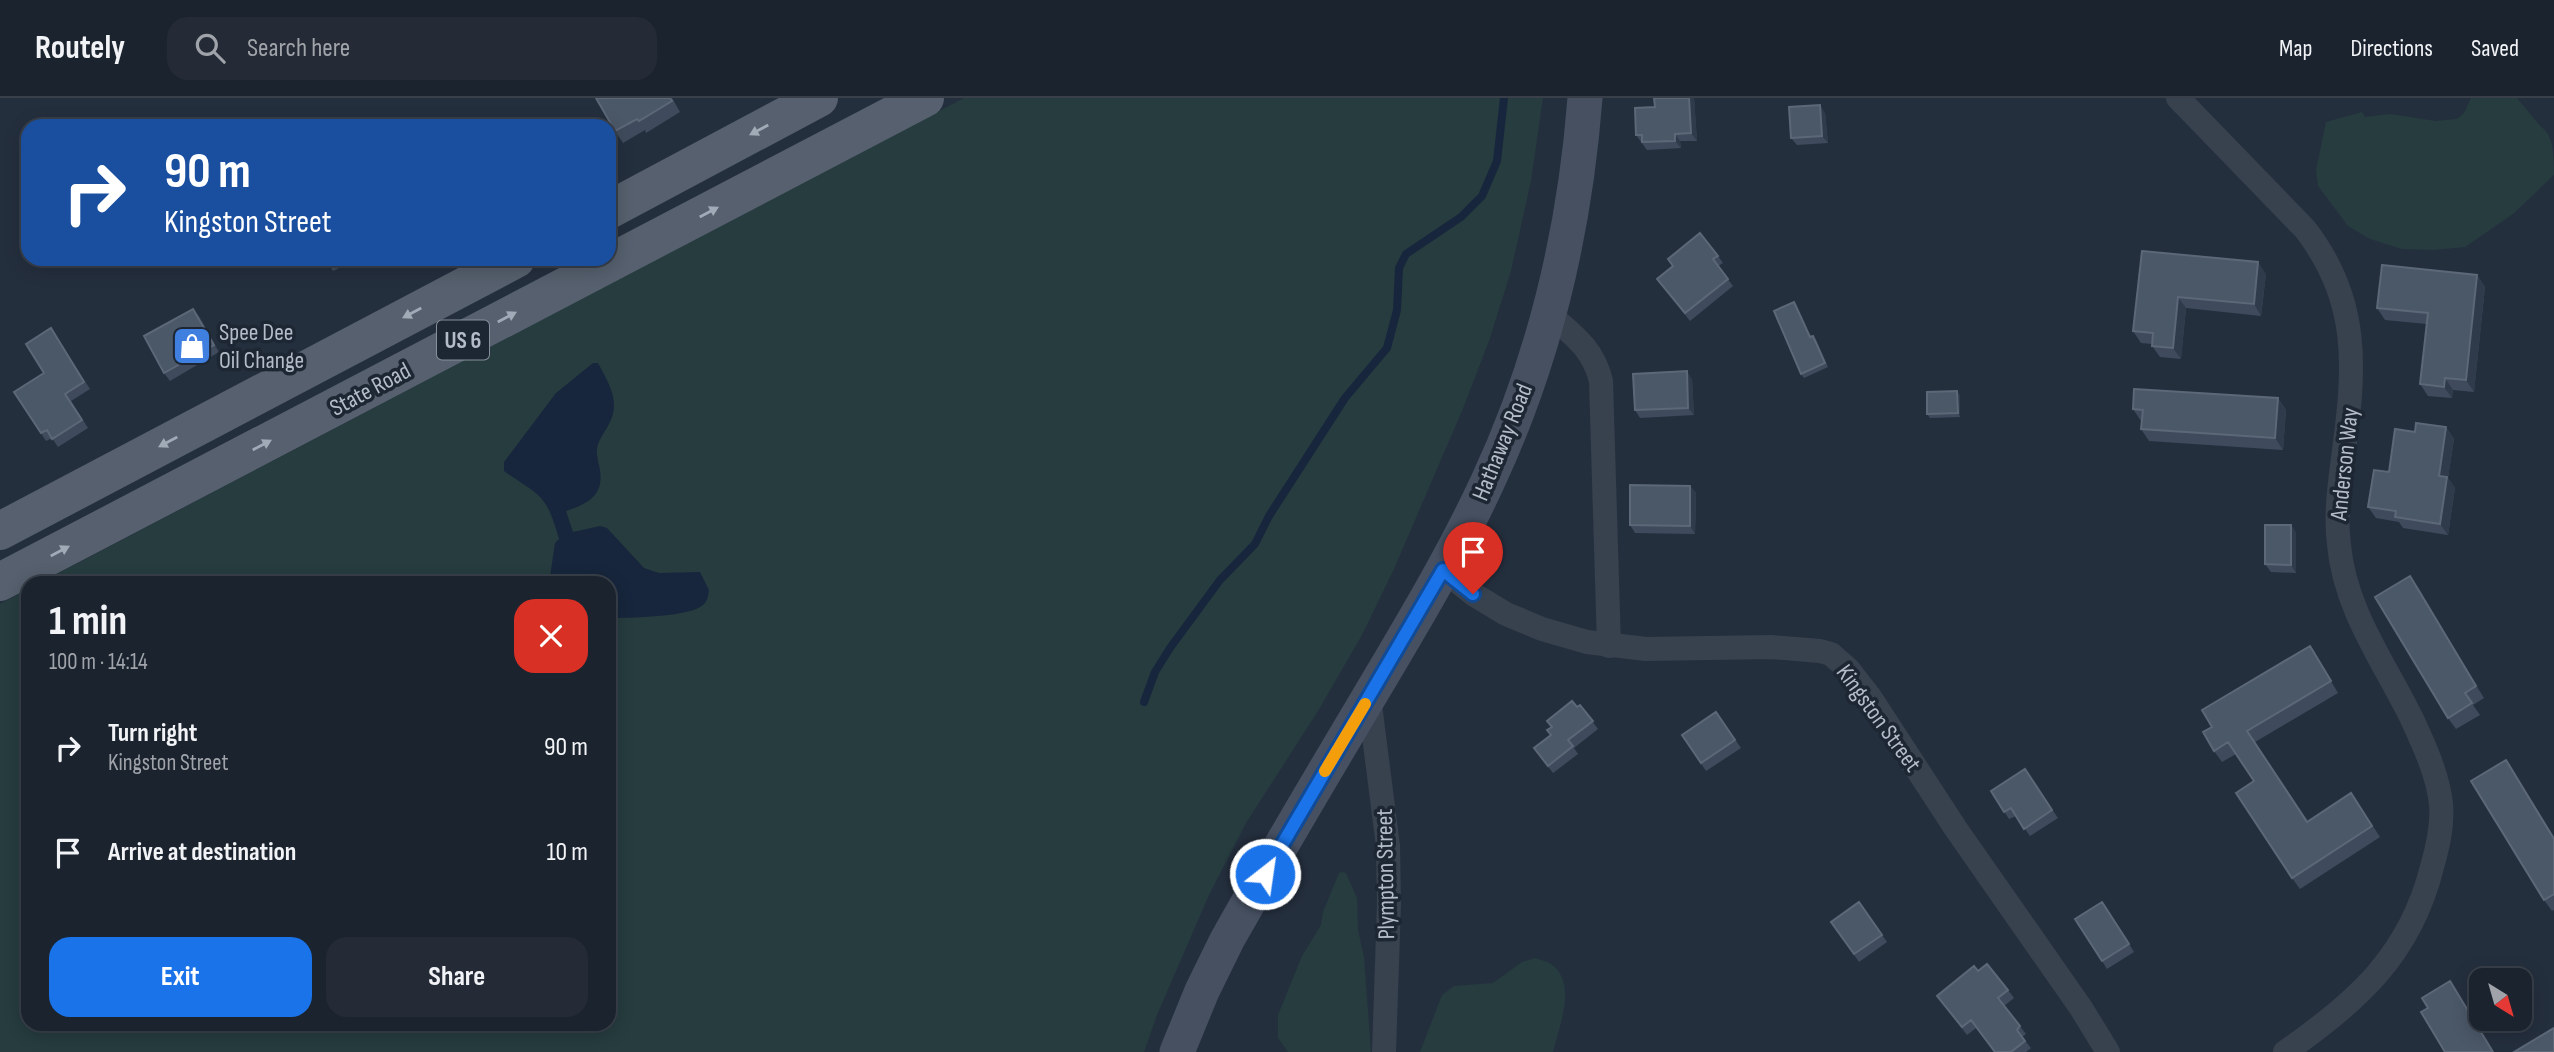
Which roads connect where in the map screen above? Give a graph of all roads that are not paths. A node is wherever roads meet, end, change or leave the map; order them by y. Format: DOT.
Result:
graph roads {
  1 [pos="819,98"];
  2 [pos="925,98"];
  3 [pos="1585,98"];
  4 [pos="2178,98"];
  5 [pos="616,206"];
  6 [pos="616,256"];
  7 [pos="503,266"];
  8 [pos="597,266"];
  9 [pos="1548,313"];
  10 [pos="0,531"];
  11 [pos="1443,570"];
  12 [pos="0,582"];
  13 [pos="1609,646"];
  14 [pos="1369,697"];
  15 [pos="1177,1052"];
  16 [pos="1384,1052"];
  17 [pos="2108,1052"];
  18 [pos="2285,1052"];
  1 -- 5 [label="main road, one-way"];
  6 -- 2 [label="main road, State Road / US 6, one-way"];
  3 -- 9 [label="main road, Hathaway Road"];
  4 -- 18 [label="street, Anderson Way"];
  7 -- 10 [label="main road, State Road / US 6, one-way"];
  12 -- 8 [label="main road, State Road / US 6, one-way"];
  9 -- 11 [label="main road, Hathaway Road"];
  9 -- 13 [label="street"];
  11 -- 13 [label="street, Kingston Street"];
  11 -- 14 [label="main road, Hathaway Road"];
  13 -- 17 [label="street, Kingston Street"];
  14 -- 15 [label="main road, Hathaway Road"];
  14 -- 16 [label="street, Plympton Street"];
}
